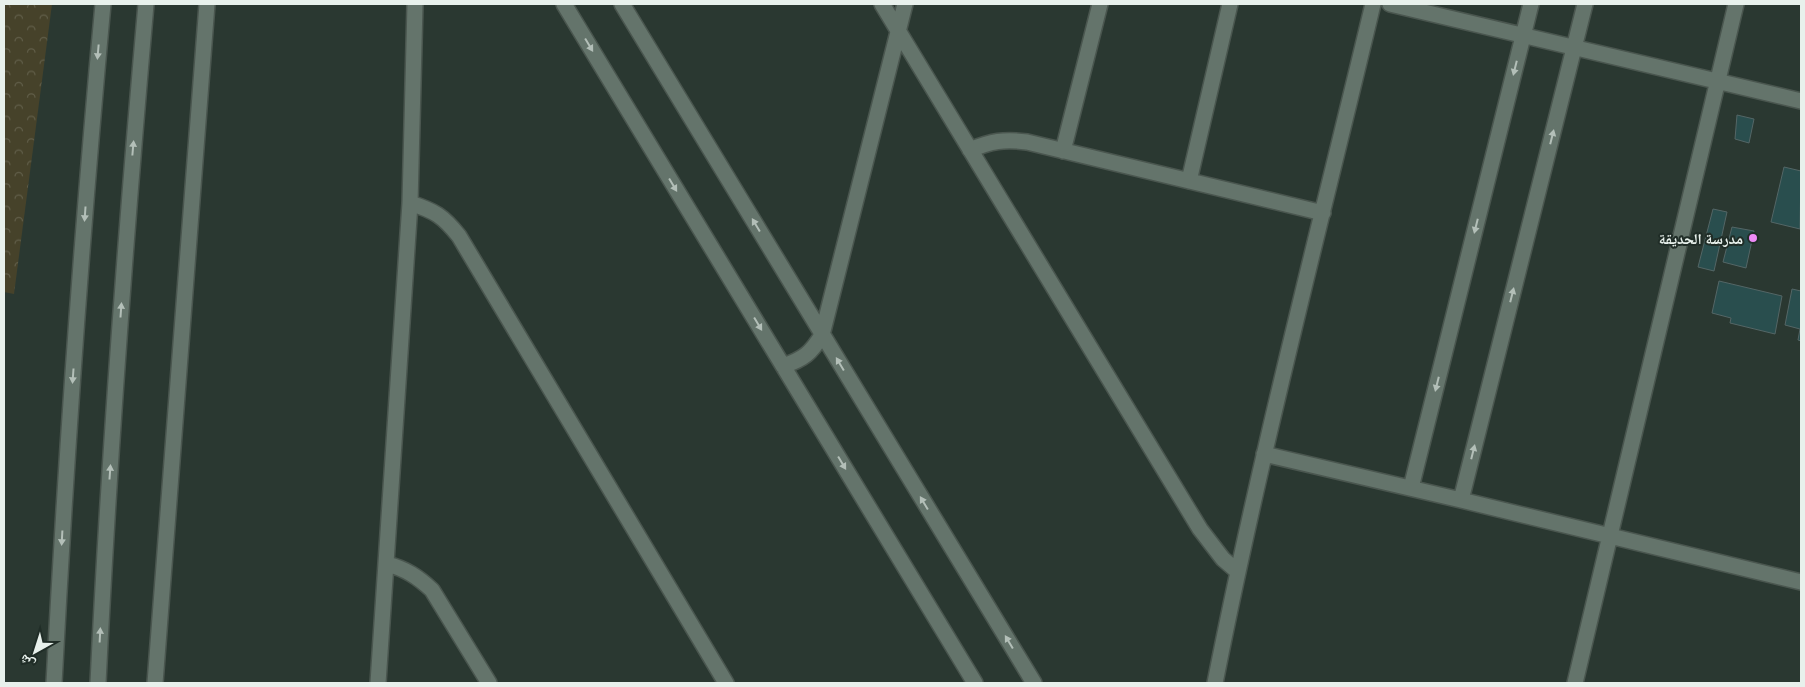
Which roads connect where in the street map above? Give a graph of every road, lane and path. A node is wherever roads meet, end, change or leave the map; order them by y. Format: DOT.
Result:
graph roads {
  1 [pos="103,4"];
  2 [pos="146,4"];
  3 [pos="207,4"];
  4 [pos="415,4"];
  5 [pos="564,4"];
  6 [pos="622,4"];
  7 [pos="882,4"];
  8 [pos="905,4"];
  9 [pos="1100,4"];
  10 [pos="1230,4"];
  11 [pos="1373,4"];
  12 [pos="1390,4"];
  13 [pos="1531,4"];
  14 [pos="1585,4"];
  15 [pos="1736,4"];
  16 [pos="898,31"];
  17 [pos="1523,36"];
  18 [pos="1574,48"];
  19 [pos="1718,81"];
  20 [pos="1801,101"];
  21 [pos="970,150"];
  22 [pos="1063,150"];
  23 [pos="1189,181"];
  24 [pos="410,202"];
  25 [pos="1323,213"];
  26 [pos="822,335"];
  27 [pos="783,366"];
  28 [pos="1264,454"];
  29 [pos="1411,488"];
  30 [pos="1461,500"];
  31 [pos="1610,537"];
  32 [pos="387,564"];
  33 [pos="1237,571"];
  34 [pos="1801,582"];
  35 [pos="54,683"];
  36 [pos="98,683"];
  37 [pos="155,683"];
  38 [pos="378,683"];
  39 [pos="489,683"];
  40 [pos="726,683"];
  41 [pos="975,683"];
  42 [pos="1034,683"];
  43 [pos="1215,683"];
  44 [pos="1575,683"];
  1 -- 35 [label="street, one-way"];
  36 -- 2 [label="street, one-way"];
  3 -- 37 [label="street"];
  4 -- 24 [label="street"];
  5 -- 27 [label="street, one-way"];
  26 -- 6 [label="street, one-way"];
  7 -- 16 [label="street"];
  8 -- 16 [label="street"];
  9 -- 22 [label="street"];
  10 -- 23 [label="street"];
  11 -- 25 [label="street"];
  12 -- 17 [label="street"];
  13 -- 17 [label="street"];
  14 -- 18 [label="street"];
  15 -- 19 [label="street"];
  16 -- 21 [label="street"];
  16 -- 26 [label="street"];
  17 -- 18 [label="street"];
  17 -- 29 [label="street, one-way"];
  18 -- 19 [label="street"];
  30 -- 18 [label="street, one-way"];
  19 -- 20 [label="street"];
  19 -- 31 [label="street"];
  21 -- 22 [label="street"];
  21 -- 33 [label="street"];
  22 -- 23 [label="street"];
  23 -- 25 [label="street"];
  24 -- 32 [label="street"];
  24 -- 40 [label="street"];
  25 -- 28 [label="street"];
  26 -- 27 [label="street"];
  42 -- 26 [label="street, one-way"];
  27 -- 41 [label="street, one-way"];
  28 -- 29 [label="street"];
  28 -- 33 [label="street"];
  29 -- 30 [label="street"];
  30 -- 31 [label="street"];
  31 -- 34 [label="street"];
  31 -- 44 [label="street"];
  32 -- 38 [label="street"];
  32 -- 39 [label="street"];
  33 -- 43 [label="street"];
}
